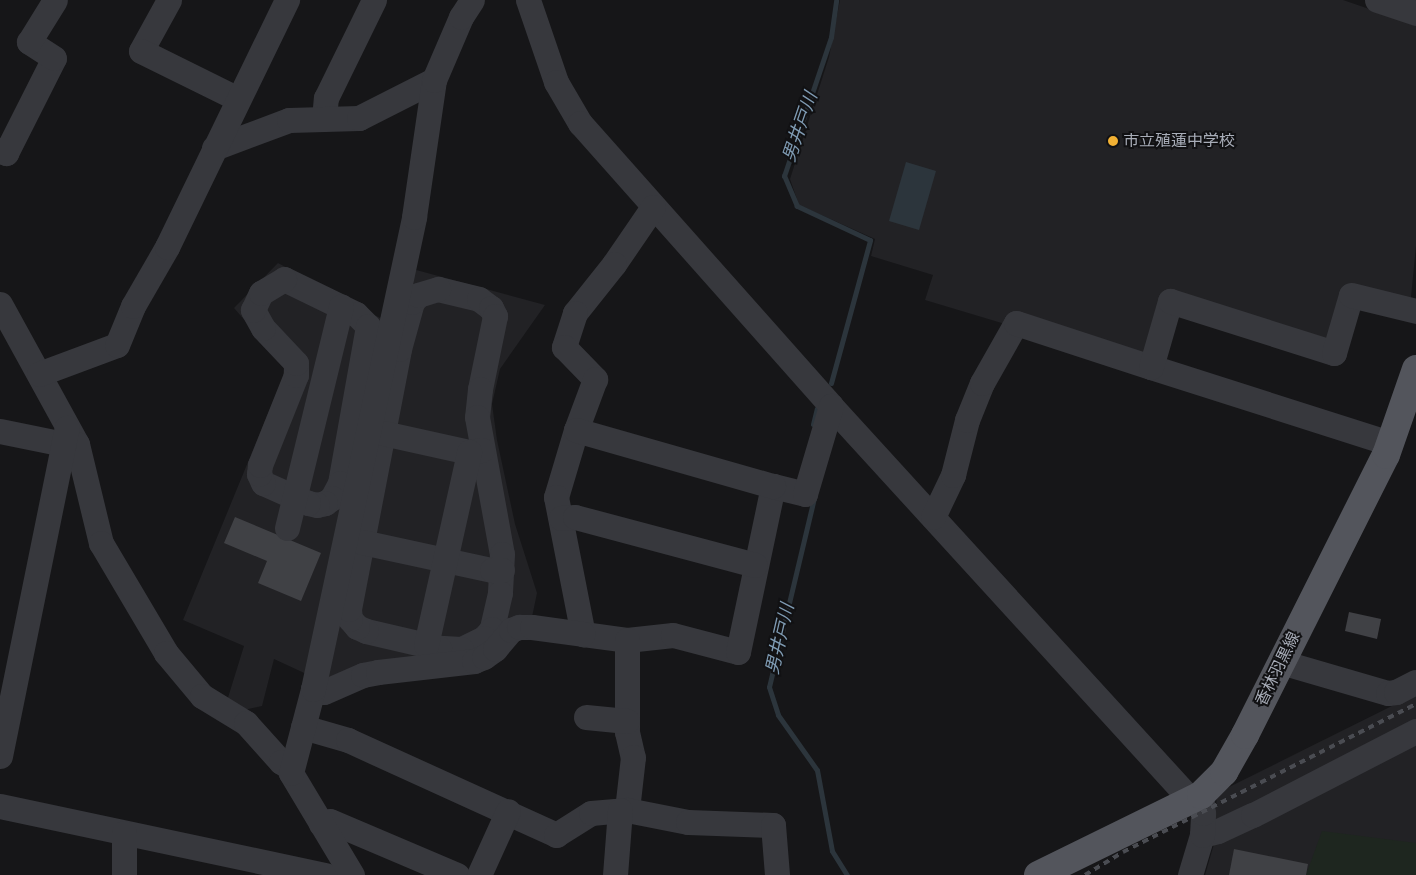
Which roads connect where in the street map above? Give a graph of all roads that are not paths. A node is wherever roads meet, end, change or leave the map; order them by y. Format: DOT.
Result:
graph roads {
  1 [pos="55,0"];
  2 [pos="169,0"];
  3 [pos="287,0"];
  4 [pos="374,0"];
  5 [pos="472,0"];
  6 [pos="528,0"];
  7 [pos="1377,0"];
  8 [pos="1416,13"];
  9 [pos="434,80"];
  10 [pos="238,99"];
  11 [pos="324,118"];
  12 [pos="214,148"];
  13 [pos="0,150"];
  14 [pos="653,207"];
  15 [pos="0,304"];
  16 [pos="341,306"];
  17 [pos="1416,311"];
  18 [pos="1151,367"];
  19 [pos="1416,369"];
  20 [pos="1416,373"];
  21 [pos="39,374"];
  22 [pos="831,406"];
  23 [pos="283,408"];
  24 [pos="315,414"];
  25 [pos="351,420"];
  26 [pos="576,430"];
  27 [pos="0,431"];
  28 [pos="383,433"];
  29 [pos="66,436"];
  30 [pos="1389,443"];
  31 [pos="476,451"];
  32 [pos="773,486"];
  33 [pos="296,498"];
  34 [pos="933,517"];
  35 [pos="561,518"];
  36 [pos="288,528"];
  37 [pos="362,542"];
  38 [pos="446,559"];
  39 [pos="755,565"];
  40 [pos="502,570"];
  41 [pos="584,634"];
  42 [pos="627,640"];
  43 [pos="426,645"];
  44 [pos="1281,662"];
  45 [pos="1416,682"];
  46 [pos="313,689"];
  47 [pos="586,717"];
  48 [pos="627,721"];
  49 [pos="303,727"];
  50 [pos="1416,732"];
  51 [pos="0,756"];
  52 [pos="292,769"];
  53 [pos="1196,797"];
  54 [pos="0,806"];
  55 [pos="624,810"];
  56 [pos="508,811"];
  57 [pos="321,824"];
  58 [pos="124,833"];
  59 [pos="1202,835"];
  60 [pos="124,875"];
  61 [pos="326,875"];
  62 [pos="352,875"];
  63 [pos="457,875"];
  64 [pos="479,875"];
  65 [pos="616,875"];
  66 [pos="776,875"];
  67 [pos="1038,875"];
  68 [pos="1190,875"];
  1 -- 13 [label="street"];
  2 -- 10 [label="street"];
  3 -- 10 [label="street"];
  4 -- 11 [label="street"];
  5 -- 9 [label="street"];
  6 -- 14 [label="street"];
  7 -- 8 [label="street"];
  9 -- 11 [label="street"];
  9 -- 46 [label="street"];
  10 -- 12 [label="street"];
  11 -- 12 [label="street"];
  12 -- 21 [label="street"];
  14 -- 22 [label="street"];
  14 -- 26 [label="street"];
  15 -- 21 [label="street"];
  16 -- 23 [label="street"];
  16 -- 24 [label="street"];
  16 -- 25 [label="street"];
  17 -- 18 [label="street"];
  18 -- 30 [label="street"];
  18 -- 34 [label="street"];
  19 -- 20 [label="main road, 香林羽黒線"];
  20 -- 30 [label="main road, 香林羽黒線"];
  21 -- 29 [label="street"];
  22 -- 32 [label="street"];
  22 -- 34 [label="street"];
  23 -- 24 [label="street"];
  23 -- 33 [label="street"];
  24 -- 25 [label="street"];
  24 -- 33 [label="street"];
  25 -- 33 [label="street"];
  26 -- 32 [label="street"];
  26 -- 35 [label="street"];
  27 -- 29 [label="street"];
  28 -- 31 [label="street"];
  28 -- 31 [label="street"];
  28 -- 37 [label="street"];
  29 -- 51 [label="street"];
  29 -- 52 [label="street"];
  30 -- 44 [label="main road, 香林羽黒線"];
  31 -- 38 [label="street"];
  31 -- 40 [label="street"];
  32 -- 39 [label="street"];
  33 -- 36 [label="street"];
  34 -- 53 [label="street"];
  35 -- 39 [label="street"];
  35 -- 41 [label="street"];
  37 -- 38 [label="street"];
  37 -- 43 [label="street"];
  38 -- 40 [label="street"];
  38 -- 43 [label="street"];
  39 -- 42 [label="street"];
  40 -- 43 [label="street"];
  41 -- 42 [label="street"];
  41 -- 46 [label="street"];
  42 -- 48 [label="street"];
  44 -- 45 [label="street"];
  44 -- 53 [label="main road, 香林羽黒線"];
  46 -- 49 [label="street"];
  47 -- 48 [label="street"];
  48 -- 55 [label="street"];
  49 -- 52 [label="street"];
  49 -- 56 [label="street"];
  50 -- 59 [label="street"];
  52 -- 57 [label="street"];
  53 -- 59 [label="street"];
  53 -- 67 [label="main road, 香林羽黒線"];
  54 -- 58 [label="street"];
  55 -- 56 [label="street"];
  55 -- 65 [label="street"];
  55 -- 66 [label="street"];
  56 -- 64 [label="street"];
  57 -- 62 [label="street"];
  57 -- 63 [label="street"];
  58 -- 60 [label="street"];
  58 -- 61 [label="street"];
  59 -- 68 [label="street"];
}
